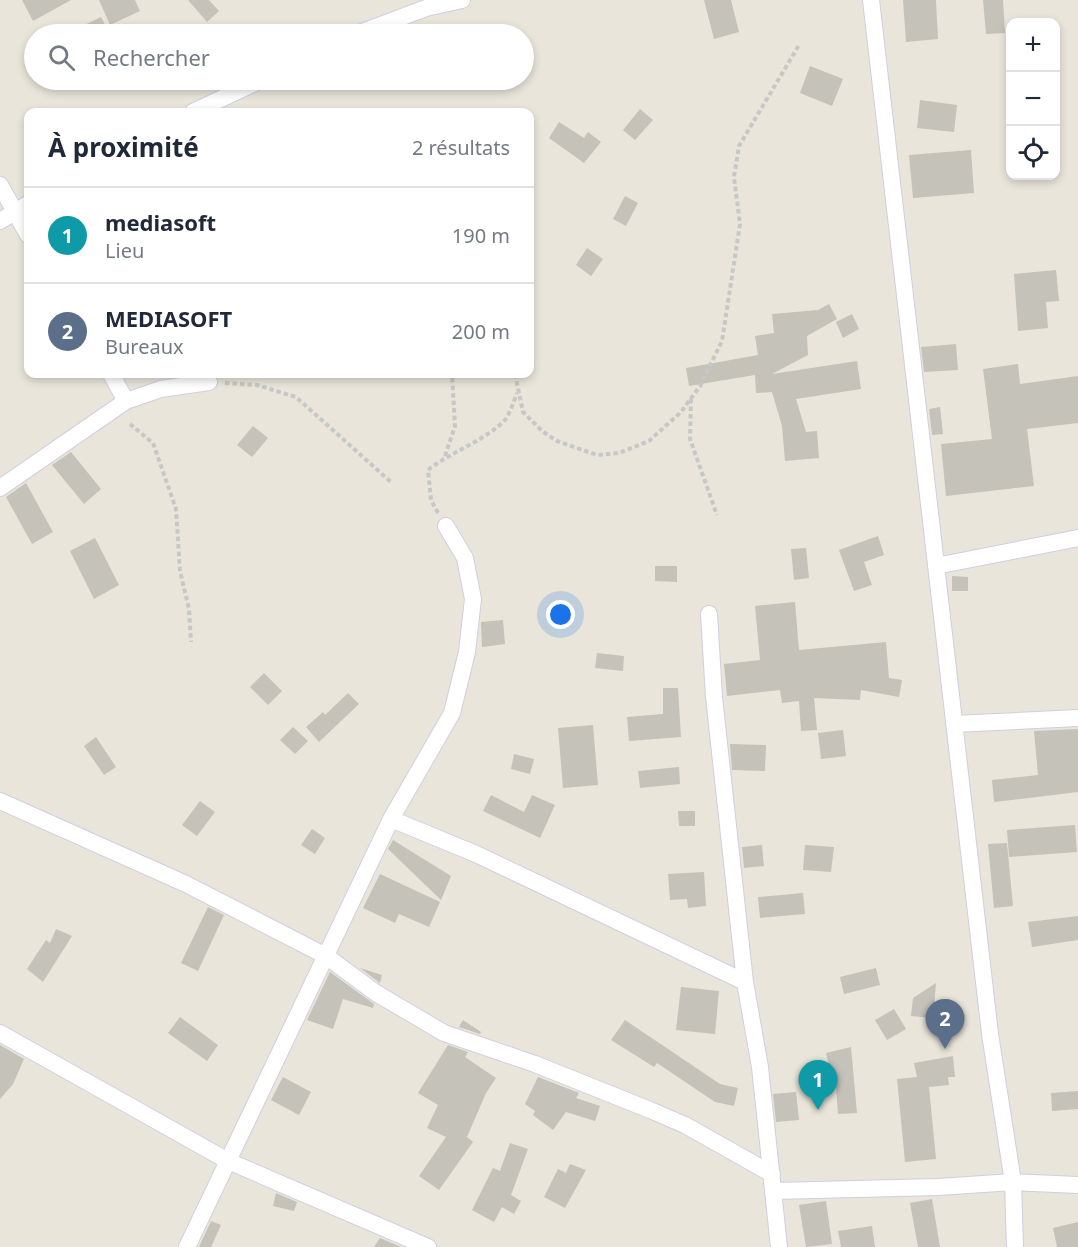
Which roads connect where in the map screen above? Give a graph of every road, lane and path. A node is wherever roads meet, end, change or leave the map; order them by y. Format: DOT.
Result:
graph roads {
  1 [pos="462,0"];
  2 [pos="871,0"];
  3 [pos="384,24"];
  4 [pos="799,45"];
  5 [pos="240,90"];
  6 [pos="202,108"];
  7 [pos="0,184"];
  8 [pos="14,212"];
  9 [pos="24,228"];
  10 [pos="113,378"];
  11 [pos="452,378"];
  12 [pos="515,378"];
  13 [pos="209,382"];
  14 [pos="517,393"];
  15 [pos="691,398"];
  16 [pos="126,401"];
  17 [pos="130,424"];
  18 [pos="444,457"];
  19 [pos="391,482"];
  20 [pos="0,488"];
  21 [pos="717,514"];
  22 [pos="446,526"];
  23 [pos="1078,538"];
  24 [pos="936,566"];
  25 [pos="709,614"];
  26 [pos="191,642"];
  27 [pos="1078,718"];
  28 [pos="954,724"];
  29 [pos="0,801"];
  30 [pos="391,819"];
  31 [pos="326,956"];
  32 [pos="744,982"];
  33 [pos="0,1033"];
  34 [pos="228,1161"];
  35 [pos="1013,1182"];
  36 [pos="773,1183"];
  37 [pos="1078,1185"];
  38 [pos="187,1247"];
  39 [pos="428,1247"];
  40 [pos="779,1247"];
  41 [pos="1015,1247"];
  1 -- 3 [label="street"];
  2 -- 24 [label="street"];
  4 -- 15 [label="path"];
  5 -- 6 [label="street"];
  7 -- 8 [label="street"];
  8 -- 9 [label="street"];
  10 -- 16 [label="street"];
  11 -- 18 [label="path"];
  12 -- 14 [label="path"];
  13 -- 16 [label="street"];
  13 -- 19 [label="path"];
  14 -- 15 [label="path"];
  14 -- 18 [label="path"];
  15 -- 21 [label="path"];
  16 -- 20 [label="street"];
  17 -- 26 [label="path"];
  18 -- 22 [label="path"];
  22 -- 30 [label="street"];
  23 -- 24 [label="street"];
  24 -- 28 [label="street"];
  25 -- 32 [label="street"];
  27 -- 28 [label="street"];
  28 -- 35 [label="street"];
  29 -- 31 [label="street"];
  30 -- 31 [label="street"];
  30 -- 32 [label="street"];
  31 -- 34 [label="street"];
  31 -- 36 [label="street"];
  32 -- 36 [label="street"];
  33 -- 34 [label="street"];
  34 -- 38 [label="street"];
  34 -- 39 [label="street"];
  35 -- 36 [label="street"];
  35 -- 37 [label="street"];
  35 -- 41 [label="street"];
  36 -- 40 [label="street"];
}
